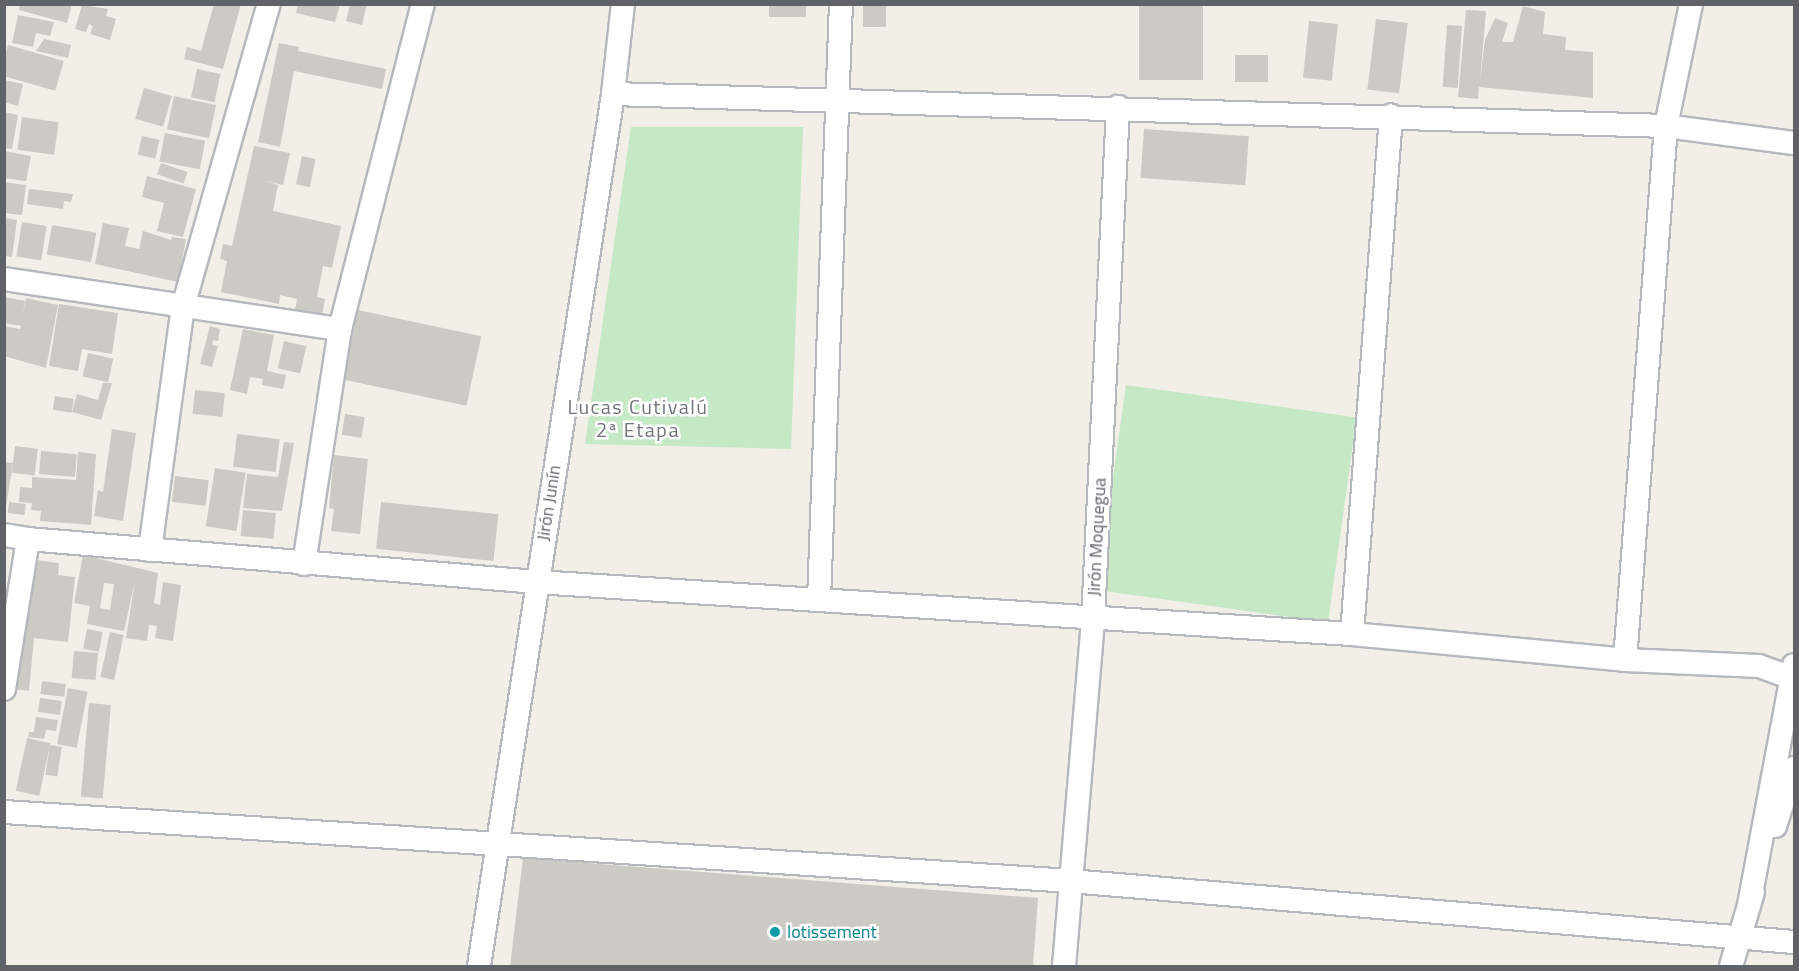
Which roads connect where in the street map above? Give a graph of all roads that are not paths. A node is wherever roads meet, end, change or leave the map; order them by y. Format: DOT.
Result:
graph roads {
  1 [pos="270,4"];
  2 [pos="423,4"];
  3 [pos="623,4"];
  4 [pos="841,4"];
  5 [pos="1685,6"];
  6 [pos="613,94"];
  7 [pos="840,100"];
  8 [pos="1118,107"];
  9 [pos="1391,115"];
  10 [pos="1666,126"];
  11 [pos="1794,142"];
  12 [pos="4,279"];
  13 [pos="183,307"];
  14 [pos="340,329"];
  15 [pos="4,535"];
  16 [pos="28,539"];
  17 [pos="150,550"];
  18 [pos="304,564"];
  19 [pos="536,582"];
  20 [pos="819,600"];
  21 [pos="1093,619"];
  22 [pos="1352,634"];
  23 [pos="1625,660"];
  24 [pos="1793,674"];
  25 [pos="4,689"];
  26 [pos="1794,768"];
  27 [pos="4,812"];
  28 [pos="498,846"];
  29 [pos="1070,881"];
  30 [pos="1749,905"];
  31 [pos="1739,938"];
  32 [pos="1794,942"];
  33 [pos="479,966"];
  34 [pos="1064,966"];
  35 [pos="1731,966"];
  1 -- 13 [label="street"];
  2 -- 14 [label="street"];
  3 -- 6 [label="street, Jirón Junín"];
  4 -- 7 [label="street"];
  5 -- 10 [label="street"];
  6 -- 7 [label="street"];
  6 -- 19 [label="street, Jirón Junín"];
  7 -- 8 [label="street"];
  7 -- 20 [label="street"];
  8 -- 9 [label="street"];
  8 -- 21 [label="street, Jirón Moquegua"];
  9 -- 10 [label="street"];
  9 -- 22 [label="street"];
  10 -- 11 [label="street"];
  10 -- 23 [label="street"];
  12 -- 13 [label="street"];
  13 -- 14 [label="street"];
  13 -- 17 [label="street"];
  14 -- 18 [label="street"];
  15 -- 16 [label="street"];
  16 -- 17 [label="street"];
  16 -- 25 [label="street"];
  17 -- 18 [label="street"];
  18 -- 19 [label="street"];
  19 -- 20 [label="street"];
  19 -- 28 [label="street, Jirón Junín"];
  20 -- 21 [label="street"];
  21 -- 22 [label="street"];
  21 -- 29 [label="street, Jirón Moquegua"];
  22 -- 23 [label="street"];
  23 -- 24 [label="street"];
  24 -- 30 [label="street"];
  26 -- 30 [label="street"];
  27 -- 28 [label="street"];
  28 -- 29 [label="street"];
  28 -- 33 [label="street, Jirón Junín"];
  29 -- 31 [label="street"];
  29 -- 34 [label="street, Jirón Moquegua"];
  30 -- 31 [label="street"];
  31 -- 32 [label="street"];
  31 -- 35 [label="street"];
}
